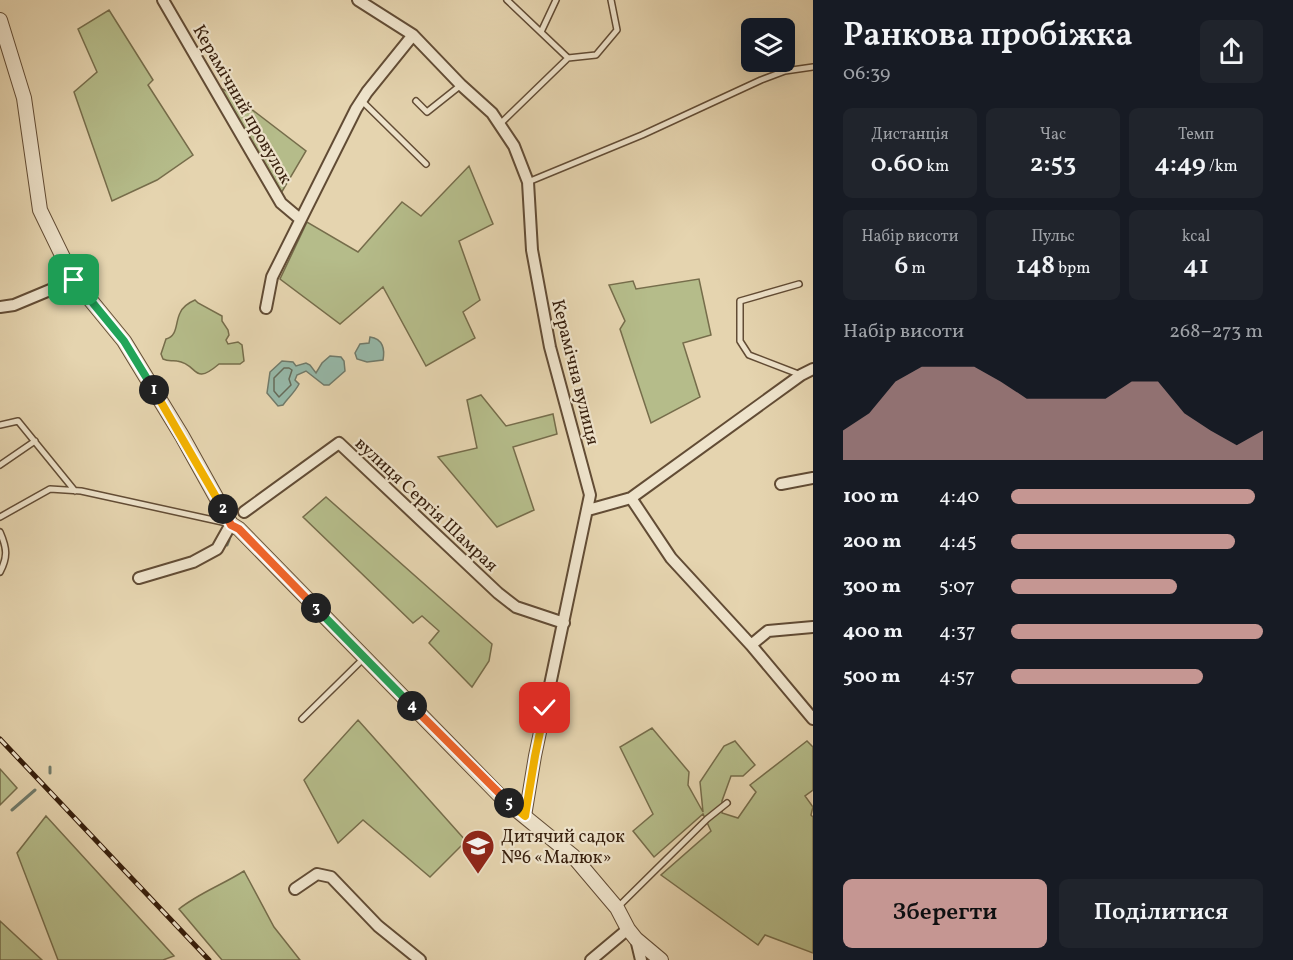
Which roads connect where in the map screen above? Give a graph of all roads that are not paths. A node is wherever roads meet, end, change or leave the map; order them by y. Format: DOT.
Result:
graph roads {
  1 [pos="163,0"];
  2 [pos="358,0"];
  3 [pos="507,0"];
  4 [pos="556,0"];
  5 [pos="611,0"];
  6 [pos="0,20"];
  7 [pos="541,32"];
  8 [pos="413,35"];
  9 [pos="568,58"];
  10 [pos="813,67"];
  11 [pos="461,85"];
  12 [pos="361,100"];
  13 [pos="416,101"];
  14 [pos="500,125"];
  15 [pos="426,164"];
  16 [pos="528,182"];
  17 [pos="300,219"];
  18 [pos="74,280"];
  19 [pos="800,284"];
  20 [pos="0,307"];
  21 [pos="266,308"];
  22 [pos="813,369"];
  23 [pos="801,375"];
  24 [pos="0,425"];
  25 [pos="35,441"];
  26 [pos="0,465"];
  27 [pos="813,478"];
  28 [pos="781,484"];
  29 [pos="75,491"];
  30 [pos="632,498"];
  31 [pos="588,510"];
  32 [pos="244,512"];
  33 [pos="0,517"];
  34 [pos="231,525"];
  35 [pos="0,532"];
  36 [pos="0,572"];
  37 [pos="140,578"];
  38 [pos="564,623"];
  39 [pos="813,627"];
  40 [pos="751,645"];
  41 [pos="364,658"];
  42 [pos="302,719"];
  43 [pos="813,719"];
  44 [pos="727,803"];
  45 [pos="525,816"];
  46 [pos="295,889"];
  47 [pos="617,908"];
  48 [pos="632,934"];
  49 [pos="420,960"];
  50 [pos="591,960"];
  51 [pos="641,960"];
  52 [pos="662,960"];
  1 -- 17 [label="street, Керамічний провулок"];
  2 -- 8 [label="street, Керамічна вулиця"];
  3 -- 7 [label="lane"];
  4 -- 7 [label="lane"];
  5 -- 9 [label="lane"];
  6 -- 18 [label="street"];
  7 -- 9 [label="lane"];
  8 -- 11 [label="street, Керамічна вулиця"];
  8 -- 12 [label="street, Керамічний провулок"];
  9 -- 14 [label="lane"];
  10 -- 16 [label="lane"];
  11 -- 13 [label="lane"];
  11 -- 14 [label="street, Керамічна вулиця"];
  12 -- 15 [label="lane"];
  12 -- 17 [label="street, Керамічний провулок"];
  14 -- 16 [label="street, Керамічна вулиця"];
  16 -- 31 [label="street, Керамічна вулиця"];
  17 -- 21 [label="street, Керамічний провулок"];
  18 -- 20 [label="street"];
  18 -- 34 [label="street"];
  19 -- 23 [label="lane"];
  22 -- 23 [label="street"];
  23 -- 30 [label="street"];
  24 -- 25 [label="lane"];
  25 -- 26 [label="lane"];
  25 -- 29 [label="lane"];
  27 -- 28 [label="street"];
  29 -- 33 [label="lane"];
  29 -- 34 [label="lane"];
  30 -- 31 [label="street"];
  30 -- 40 [label="street"];
  31 -- 38 [label="street, Керамічна вулиця"];
  32 -- 38 [label="street, вулиця Сергія Шамрая"];
  34 -- 37 [label="street"];
  34 -- 41 [label="street"];
  35 -- 36 [label="lane"];
  38 -- 45 [label="street, Керамічна вулиця"];
  39 -- 40 [label="street"];
  40 -- 43 [label="street"];
  41 -- 42 [label="lane"];
  41 -- 45 [label="street"];
  44 -- 47 [label="lane"];
  45 -- 47 [label="street"];
  46 -- 49 [label="street"];
  47 -- 48 [label="street"];
  48 -- 50 [label="street"];
  48 -- 51 [label="street"];
  48 -- 52 [label="street"];
}
